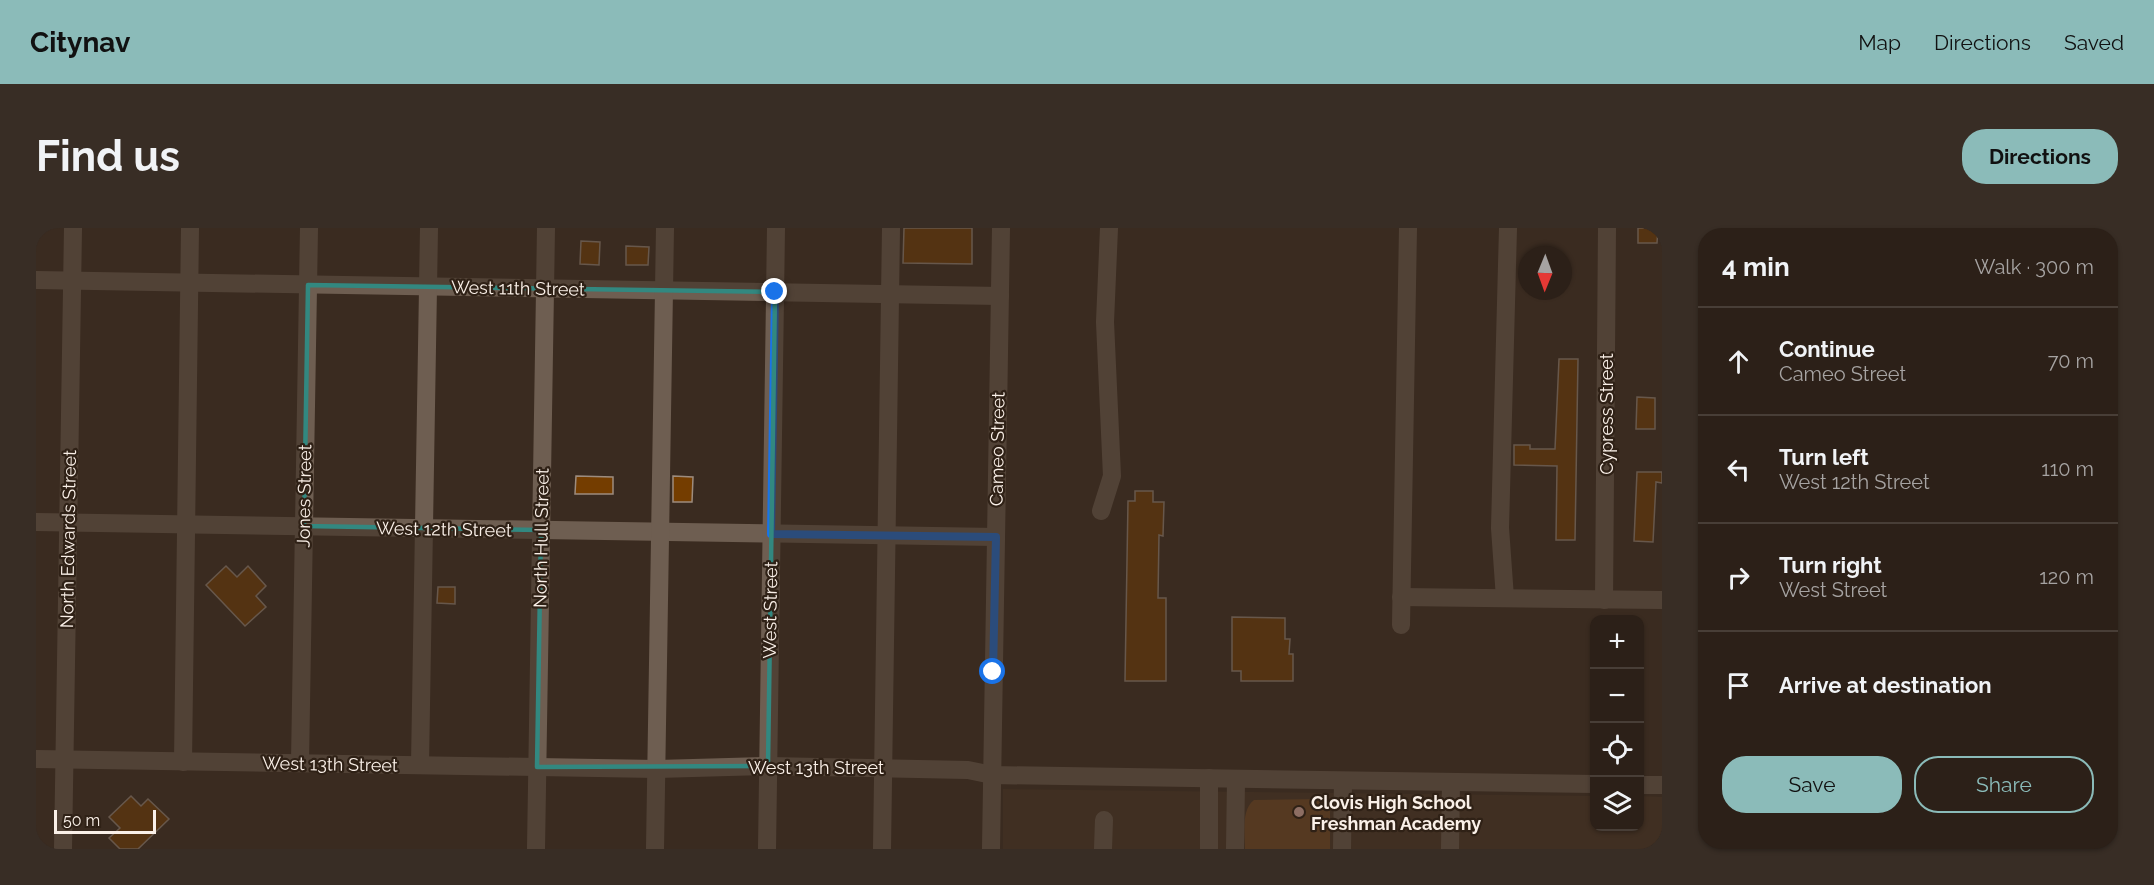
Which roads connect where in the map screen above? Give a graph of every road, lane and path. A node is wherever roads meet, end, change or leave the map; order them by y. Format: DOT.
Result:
graph roads {
  1 [pos="73,228"];
  2 [pos="190,228"];
  3 [pos="309,228"];
  4 [pos="429,228"];
  5 [pos="546,228"];
  6 [pos="665,228"];
  7 [pos="776,228"];
  8 [pos="891,228"];
  9 [pos="1001,228"];
  10 [pos="1109,228"];
  11 [pos="1408,228"];
  12 [pos="1508,228"];
  13 [pos="1607,228"];
  14 [pos="36,280"];
  15 [pos="72,281"];
  16 [pos="189,283"];
  17 [pos="308,285"];
  18 [pos="428,287"];
  19 [pos="545,289"];
  20 [pos="664,291"];
  21 [pos="775,292"];
  22 [pos="890,294"];
  23 [pos="1000,296"];
  24 [pos="1101,511"];
  25 [pos="36,522"];
  26 [pos="68,522"];
  27 [pos="186,524"];
  28 [pos="304,526"];
  29 [pos="424,528"];
  30 [pos="541,530"];
  31 [pos="660,532"];
  32 [pos="771,534"];
  33 [pos="886,536"];
  34 [pos="996,537"];
  35 [pos="1401,597"];
  36 [pos="1505,598"];
  37 [pos="1605,600"];
  38 [pos="1662,600"];
  39 [pos="1401,625"];
  40 [pos="36,759"];
  41 [pos="64,760"];
  42 [pos="183,762"];
  43 [pos="300,763"];
  44 [pos="420,765"];
  45 [pos="768,766"];
  46 [pos="537,767"];
  47 [pos="884,768"];
  48 [pos="657,769"];
  49 [pos="992,775"];
  50 [pos="1209,778"];
  51 [pos="1236,780"];
  52 [pos="1343,781"];
  53 [pos="1451,782"];
  54 [pos="1590,784"];
  55 [pos="1644,785"];
  56 [pos="1662,785"];
  57 [pos="1104,820"];
  58 [pos="63,849"];
  59 [pos="536,849"];
  60 [pos="656,849"];
  61 [pos="766,849"];
  62 [pos="882,849"];
  63 [pos="991,849"];
  64 [pos="1103,849"];
  65 [pos="1209,849"];
  66 [pos="1235,849"];
  67 [pos="1342,849"];
  68 [pos="1450,849"];
  1 -- 15 [label="street, North Edwards Street"];
  2 -- 16 [label="street"];
  3 -- 17 [label="street, Jones Street"];
  4 -- 18 [label="street"];
  5 -- 19 [label="street, North Hull Street"];
  6 -- 20 [label="street"];
  7 -- 21 [label="street, West Street"];
  8 -- 22 [label="street"];
  9 -- 23 [label="street, Cameo Street"];
  10 -- 24 [label="street"];
  11 -- 35 [label="street"];
  12 -- 36 [label="street"];
  13 -- 37 [label="street, Cypress Street"];
  14 -- 15 [label="street, West 11th Street"];
  15 -- 16 [label="street, West 11th Street"];
  15 -- 26 [label="street, North Edwards Street"];
  16 -- 17 [label="street, West 11th Street"];
  16 -- 27 [label="street"];
  17 -- 18 [label="street, West 11th Street"];
  17 -- 28 [label="street, Jones Street"];
  18 -- 19 [label="street, West 11th Street"];
  18 -- 29 [label="street"];
  19 -- 20 [label="street, West 11th Street"];
  19 -- 30 [label="street, North Hull Street"];
  20 -- 21 [label="street, West 11th Street"];
  20 -- 31 [label="street"];
  21 -- 22 [label="street, West 11th Street"];
  21 -- 32 [label="street, West Street"];
  22 -- 23 [label="street, West 11th Street"];
  22 -- 33 [label="street"];
  23 -- 34 [label="street, Cameo Street"];
  25 -- 26 [label="street, West 12th Street"];
  26 -- 27 [label="street, West 12th Street"];
  26 -- 41 [label="street, North Edwards Street"];
  27 -- 28 [label="street, West 12th Street"];
  27 -- 42 [label="street"];
  28 -- 29 [label="street, West 12th Street"];
  28 -- 43 [label="street, Jones Street"];
  29 -- 30 [label="street, West 12th Street"];
  29 -- 44 [label="street"];
  30 -- 31 [label="street, West 12th Street"];
  30 -- 46 [label="street, North Hull Street"];
  31 -- 32 [label="street, West 12th Street"];
  31 -- 48 [label="street"];
  32 -- 33 [label="street, West 12th Street"];
  32 -- 45 [label="street, West Street"];
  33 -- 34 [label="street, West 12th Street"];
  33 -- 47 [label="street"];
  34 -- 49 [label="street, Cameo Street"];
  35 -- 36 [label="street"];
  35 -- 39 [label="street"];
  36 -- 37 [label="street"];
  37 -- 38 [label="street"];
  40 -- 41 [label="street, West 13th Street"];
  41 -- 42 [label="street, West 13th Street"];
  41 -- 58 [label="street, North Edwards Street"];
  42 -- 43 [label="street, West 13th Street"];
  43 -- 44 [label="street, West 13th Street"];
  44 -- 46 [label="street, West 13th Street"];
  45 -- 47 [label="street, West 13th Street"];
  45 -- 48 [label="street, West 13th Street"];
  45 -- 61 [label="street, West Street"];
  46 -- 48 [label="street, West 13th Street"];
  46 -- 59 [label="street, North Hull Street"];
  47 -- 49 [label="street, West 13th Street"];
  47 -- 62 [label="street"];
  48 -- 60 [label="street"];
  49 -- 50 [label="street, West 13th Street"];
  49 -- 63 [label="street, Cameo Street"];
  50 -- 51 [label="street, West 13th Street"];
  50 -- 65 [label="street"];
  51 -- 52 [label="street, West 13th Street"];
  51 -- 66 [label="street"];
  52 -- 53 [label="street, West 13th Street"];
  52 -- 67 [label="street"];
  53 -- 54 [label="street, West 13th Street"];
  53 -- 68 [label="street"];
  55 -- 56 [label="street"];
  57 -- 64 [label="street"];
}
